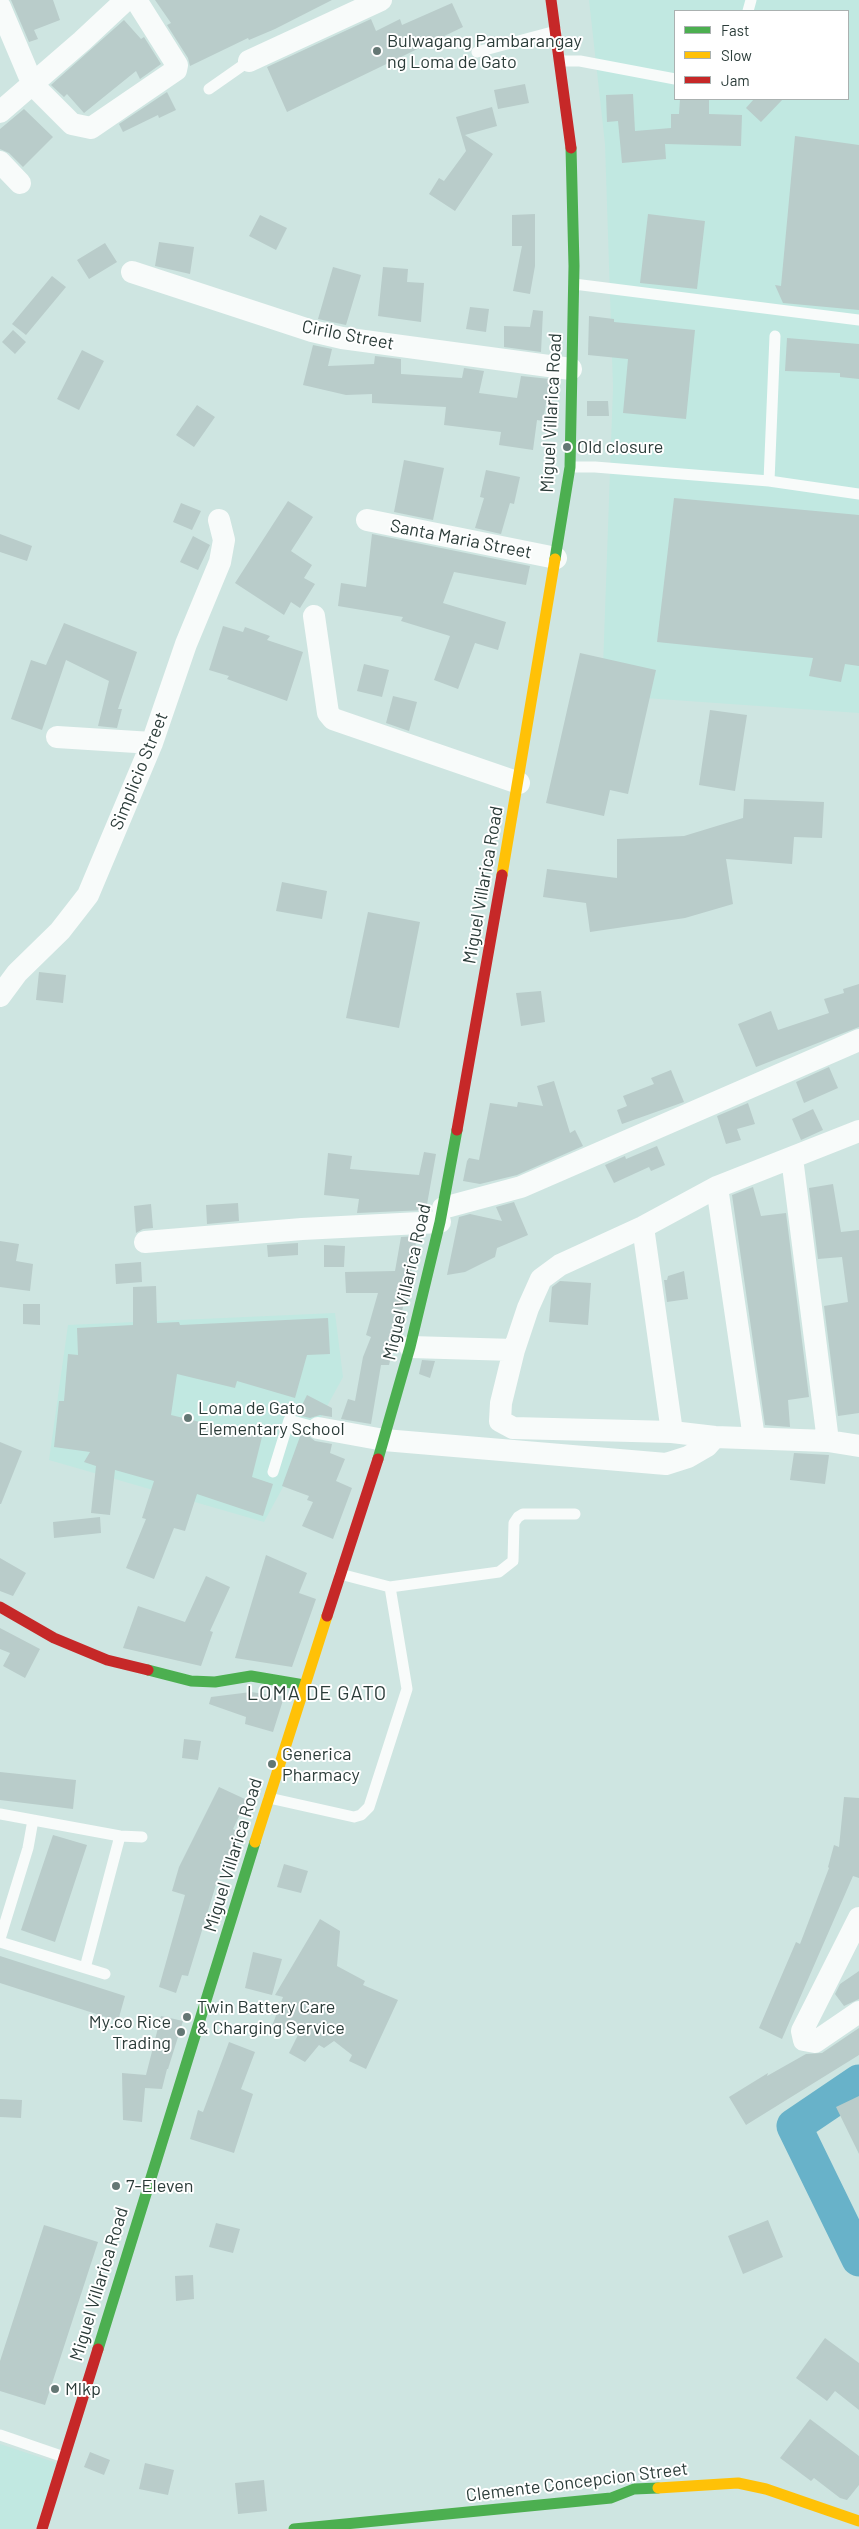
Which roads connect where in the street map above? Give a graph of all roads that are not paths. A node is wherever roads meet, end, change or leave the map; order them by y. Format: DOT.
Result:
graph roads {
  1 [pos="126,0"];
  2 [pos="136,0"];
  3 [pos="381,0"];
  4 [pos="552,0"];
  5 [pos="0,7"];
  6 [pos="556,31"];
  7 [pos="477,52"];
  8 [pos="249,61"];
  9 [pos="560,61"];
  10 [pos="674,79"];
  11 [pos="33,85"];
  12 [pos="208,89"];
  13 [pos="0,112"];
  14 [pos="0,162"];
  15 [pos="20,183"];
  16 [pos="132,272"];
  17 [pos="574,284"];
  18 [pos="859,320"];
  19 [pos="775,336"];
  20 [pos="571,369"];
  21 [pos="570,467"];
  22 [pos="769,482"];
  23 [pos="859,494"];
  24 [pos="219,520"];
  25 [pos="367,520"];
  26 [pos="556,558"];
  27 [pos="314,616"];
  28 [pos="57,737"];
  29 [pos="152,743"];
  30 [pos="519,782"];
  31 [pos="0,996"];
  32 [pos="859,1040"];
  33 [pos="859,1131"];
  34 [pos="792,1158"];
  35 [pos="717,1187"];
  36 [pos="442,1215"];
  37 [pos="643,1227"];
  38 [pos="145,1242"];
  39 [pos="410,1347"];
  40 [pos="514,1350"];
  41 [pos="318,1428"];
  42 [pos="672,1432"];
  43 [pos="715,1437"];
  44 [pos="754,1438"];
  45 [pos="384,1440"];
  46 [pos="828,1441"];
  47 [pos="859,1446"];
  48 [pos="274,1472"];
  49 [pos="575,1514"];
  50 [pos="340,1574"];
  51 [pos="390,1587"];
  52 [pos="0,1607"];
  53 [pos="304,1685"];
  54 [pos="269,1798"];
  55 [pos="0,1814"];
  56 [pos="33,1820"];
  57 [pos="120,1836"];
  58 [pos="142,1837"];
  59 [pos="859,1918"];
  60 [pos="0,1941"];
  61 [pos="85,1968"];
  62 [pos="105,1974"];
  63 [pos="859,2012"];
  64 [pos="0,2435"];
  65 [pos="64,2457"];
  66 [pos="859,2521"];
  67 [pos="42,2529"];
  68 [pos="294,2529"];
  1 -- 11 [label="street"];
  2 -- 11 [label="street"];
  3 -- 8 [label="street"];
  4 -- 6 [label="main road, Miguel Villarica Road"];
  5 -- 11 [label="street"];
  6 -- 7 [label="lane"];
  6 -- 9 [label="main road, Miguel Villarica Road"];
  8 -- 12 [label="lane"];
  9 -- 10 [label="lane"];
  9 -- 17 [label="main road, Miguel Villarica Road"];
  11 -- 13 [label="street"];
  14 -- 15 [label="street"];
  16 -- 20 [label="street, Cirilo Street"];
  17 -- 18 [label="lane"];
  17 -- 20 [label="main road, Miguel Villarica Road"];
  19 -- 22 [label="lane"];
  20 -- 21 [label="main road, Miguel Villarica Road"];
  21 -- 22 [label="lane"];
  21 -- 26 [label="main road, Miguel Villarica Road"];
  22 -- 23 [label="lane"];
  24 -- 29 [label="street, Simplicio Street"];
  25 -- 26 [label="street, Santa Maria Street"];
  26 -- 30 [label="main road, Miguel Villarica Road"];
  27 -- 30 [label="street"];
  28 -- 29 [label="street"];
  29 -- 31 [label="street, Simplicio Street"];
  30 -- 36 [label="main road, Miguel Villarica Road"];
  32 -- 36 [label="street"];
  33 -- 34 [label="street"];
  34 -- 35 [label="street"];
  34 -- 46 [label="street"];
  35 -- 37 [label="street"];
  35 -- 44 [label="street"];
  36 -- 38 [label="street"];
  36 -- 39 [label="main road, Miguel Villarica Road"];
  37 -- 40 [label="street"];
  37 -- 42 [label="street"];
  39 -- 40 [label="street"];
  39 -- 45 [label="main road, Miguel Villarica Road"];
  40 -- 42 [label="street"];
  41 -- 45 [label="street"];
  41 -- 48 [label="lane"];
  42 -- 43 [label="street"];
  43 -- 44 [label="street"];
  43 -- 45 [label="street"];
  44 -- 46 [label="street"];
  45 -- 50 [label="main road, Miguel Villarica Road"];
  46 -- 47 [label="street"];
  49 -- 51 [label="lane"];
  50 -- 51 [label="lane"];
  50 -- 53 [label="main road, Miguel Villarica Road"];
  51 -- 54 [label="lane"];
  52 -- 53 [label="main road"];
  53 -- 54 [label="main road, Miguel Villarica Road"];
  54 -- 65 [label="main road, Miguel Villarica Road"];
  55 -- 56 [label="lane"];
  56 -- 57 [label="lane"];
  56 -- 60 [label="lane"];
  57 -- 58 [label="lane"];
  57 -- 61 [label="lane"];
  59 -- 63 [label="street"];
  60 -- 61 [label="lane"];
  61 -- 62 [label="lane"];
  64 -- 65 [label="lane"];
  65 -- 67 [label="main road, Miguel Villarica Road"];
  66 -- 68 [label="main road, Clemente Concepcion Street"];
}
